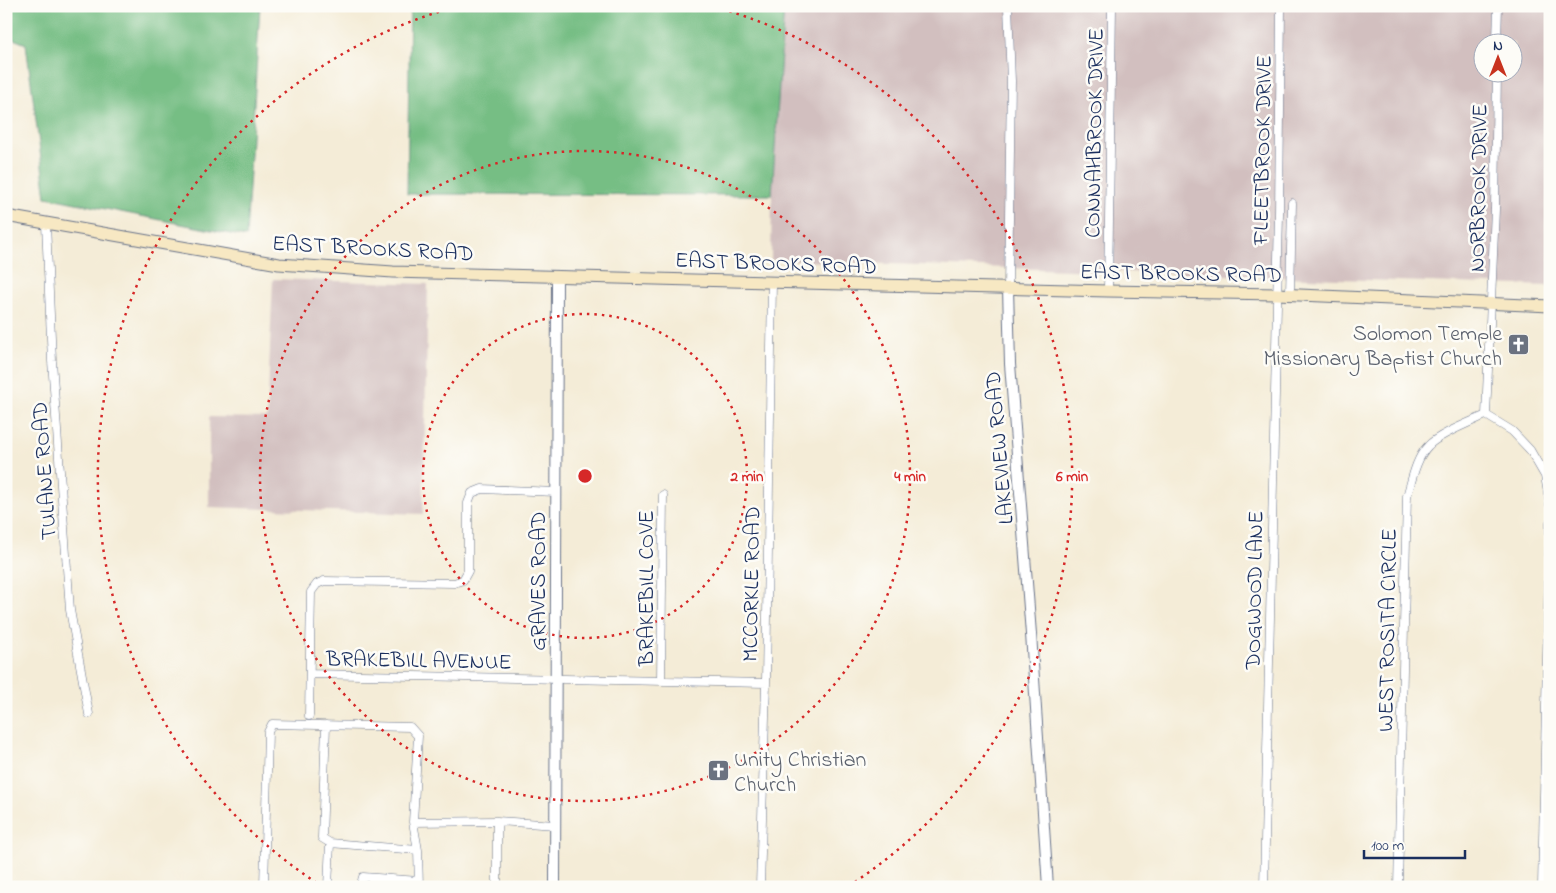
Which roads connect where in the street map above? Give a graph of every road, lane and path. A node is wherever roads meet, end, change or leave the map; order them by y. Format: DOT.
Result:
graph roads {
  1 [pos="1008,6"];
  2 [pos="1112,6"];
  3 [pos="1281,6"];
  4 [pos="1498,6"];
  5 [pos="1497,32"];
  6 [pos="1497,82"];
  7 [pos="1292,203"];
  8 [pos="6,216"];
  9 [pos="46,224"];
  10 [pos="1277,270"];
  11 [pos="1291,270"];
  12 [pos="557,276"];
  13 [pos="772,282"];
  14 [pos="1008,288"];
  15 [pos="1108,291"];
  16 [pos="1277,294"];
  17 [pos="1290,295"];
  18 [pos="1491,304"];
  19 [pos="1550,306"];
  20 [pos="1486,414"];
  21 [pos="556,492"];
  22 [pos="663,496"];
  23 [pos="1550,505"];
  24 [pos="1550,522"];
  25 [pos="310,674"];
  26 [pos="555,679"];
  27 [pos="662,681"];
  28 [pos="766,683"];
  29 [pos="89,714"];
  30 [pos="309,716"];
  31 [pos="326,725"];
  32 [pos="497,821"];
  33 [pos="413,822"];
  34 [pos="555,825"];
  35 [pos="330,843"];
  36 [pos="418,850"];
  37 [pos="419,884"];
  38 [pos="264,887"];
  39 [pos="328,887"];
  40 [pos="360,887"];
  41 [pos="497,887"];
  42 [pos="555,887"];
  43 [pos="760,887"];
  44 [pos="1048,887"];
  45 [pos="1264,887"];
  46 [pos="1398,887"];
  47 [pos="1542,887"];
  1 -- 14 [label="street, LAKEVIEW ROAD"];
  2 -- 15 [label="street, CONNAHBROOK DRIVE"];
  3 -- 10 [label="street, FLEETBROOK DRIVE"];
  4 -- 5 [label="street"];
  6 -- 18 [label="street, NORBROOK DRIVE"];
  7 -- 11 [label="street"];
  8 -- 9 [label="main road, EAST BROOKS ROAD"];
  9 -- 12 [label="main road, EAST BROOKS ROAD"];
  9 -- 29 [label="street, TULANE ROAD"];
  10 -- 11 [label="street"];
  10 -- 16 [label="street, FLEETBROOK DRIVE"];
  11 -- 17 [label="street"];
  12 -- 13 [label="main road, EAST BROOKS ROAD"];
  12 -- 21 [label="street, GRAVES ROAD"];
  13 -- 14 [label="main road, EAST BROOKS ROAD"];
  13 -- 28 [label="street, MCCORKLE ROAD"];
  14 -- 15 [label="main road, EAST BROOKS ROAD"];
  14 -- 44 [label="street, LAKEVIEW ROAD"];
  15 -- 16 [label="main road, EAST BROOKS ROAD"];
  16 -- 17 [label="main road, EAST BROOKS ROAD"];
  16 -- 45 [label="street, DOGWOOD LANE"];
  17 -- 18 [label="main road, EAST BROOKS ROAD"];
  18 -- 19 [label="main road, EAST BROOKS ROAD"];
  18 -- 20 [label="street, NORBROOK DRIVE"];
  20 -- 23 [label="street"];
  20 -- 46 [label="street, WEST ROSITA CIRCLE"];
  21 -- 25 [label="street"];
  21 -- 26 [label="street, GRAVES ROAD"];
  22 -- 27 [label="street, BRAKEBILL COVE"];
  24 -- 47 [label="street"];
  25 -- 26 [label="street, BRAKEBILL AVENUE"];
  25 -- 30 [label="street"];
  26 -- 27 [label="street, BRAKEBILL AVENUE"];
  26 -- 34 [label="street, GRAVES ROAD"];
  27 -- 28 [label="street, BRAKEBILL AVENUE"];
  28 -- 43 [label="street, MCCORKLE ROAD"];
  31 -- 33 [label="street"];
  31 -- 35 [label="street"];
  31 -- 38 [label="street"];
  32 -- 33 [label="street"];
  32 -- 34 [label="street"];
  32 -- 41 [label="street"];
  33 -- 36 [label="street"];
  34 -- 42 [label="street, GRAVES ROAD"];
  35 -- 36 [label="street"];
  35 -- 39 [label="street"];
  36 -- 37 [label="street"];
  37 -- 40 [label="street"];
}
